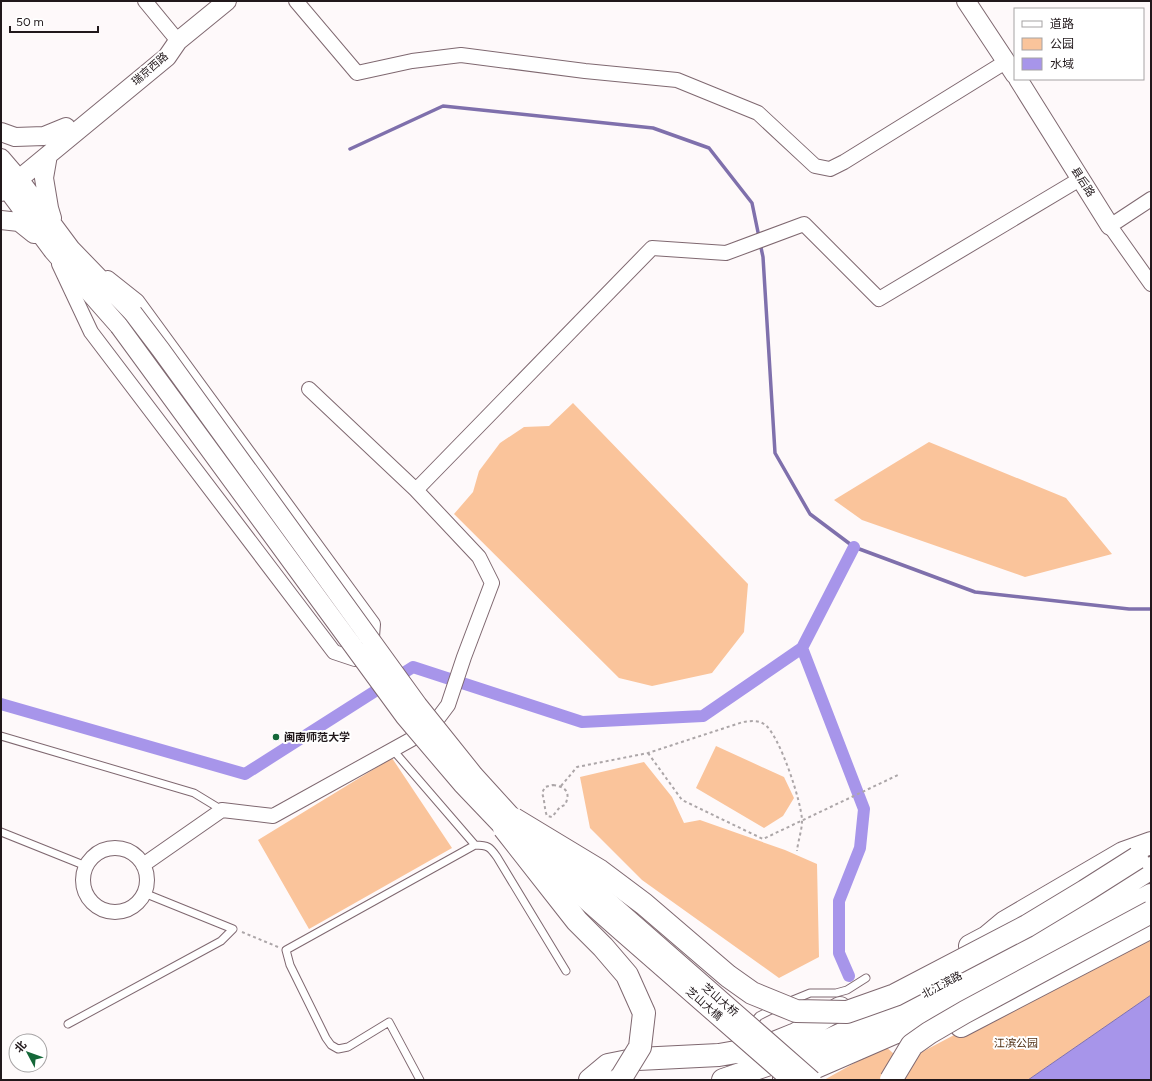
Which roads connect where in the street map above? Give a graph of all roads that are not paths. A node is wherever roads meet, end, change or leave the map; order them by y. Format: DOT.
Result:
graph roads {
  1 [pos="145,1"];
  2 [pos="227,1"];
  3 [pos="296,1"];
  4 [pos="966,1"];
  5 [pos="178,41"];
  6 [pos="1011,68"];
  7 [pos="1019,80"];
  8 [pos="66,127"];
  9 [pos="1,132"];
  10 [pos="48,155"];
  11 [pos="6,178"];
  12 [pos="1080,179"];
  13 [pos="1151,199"];
  14 [pos="1,220"];
  15 [pos="1110,226"];
  16 [pos="53,242"];
  17 [pos="71,249"];
  18 [pos="1151,284"];
  19 [pos="309,389"];
  20 [pos="416,490"];
  21 [pos="1,736"];
  22 [pos="393,750"];
  23 [pos="222,810"];
  24 [pos="509,823"];
  25 [pos="1,832"];
  26 [pos="475,845"];
  27 [pos="1148,854"];
  28 [pos="143,865"];
  29 [pos="86,866"];
  30 [pos="144,893"];
  31 [pos="1151,895"];
  32 [pos="1151,912"];
  33 [pos="622,924"];
  34 [pos="1151,927"];
  35 [pos="566,971"];
  36 [pos="866,978"];
  37 [pos="68,1024"];
  38 [pos="733,1046"];
  39 [pos="420,1080"];
  40 [pos="590,1080"];
  41 [pos="618,1080"];
  42 [pos="723,1080"];
  43 [pos="780,1080"];
  44 [pos="791,1080"];
  45 [pos="806,1080"];
  46 [pos="812,1080"];
  47 [pos="890,1080"];
  1 -- 5 [label="street"];
  2 -- 5 [label="street"];
  3 -- 6 [label="street"];
  4 -- 6 [label="street"];
  5 -- 8 [label="street, 瑞京西路"];
  5 -- 10 [label="street, 瑞京西路"];
  7 -- 12 [label="street, 县后路"];
  8 -- 9 [label="street"];
  8 -- 11 [label="street, 瑞京西路"];
  10 -- 11 [label="street, 瑞京西路"];
  10 -- 16 [label="street"];
  11 -- 16 [label="street"];
  12 -- 15 [label="street, 县后路"];
  12 -- 20 [label="street"];
  13 -- 15 [label="street"];
  14 -- 16 [label="street"];
  15 -- 18 [label="street, 县后路"];
  16 -- 17 [label="street"];
  16 -- 17 [label="street"];
  16 -- 24 [label="street, bridge"];
  17 -- 24 [label="street, bridge"];
  19 -- 20 [label="street"];
  20 -- 22 [label="street"];
  21 -- 23 [label="lane"];
  22 -- 23 [label="street"];
  22 -- 26 [label="lane"];
  23 -- 28 [label="street"];
  24 -- 27 [label="main road, bridge"];
  24 -- 33 [label="street, bridge"];
  24 -- 41 [label="main road, bridge"];
  25 -- 29 [label="lane"];
  26 -- 35 [label="lane"];
  26 -- 39 [label="lane"];
  27 -- 38 [label="main road"];
  27 -- 42 [label="main road, 北江滨路"];
  28 -- 29 [label="street"];
  28 -- 30 [label="street"];
  29 -- 30 [label="street"];
  30 -- 37 [label="lane"];
  31 -- 43 [label="main road, 北江滨路"];
  32 -- 47 [label="main road, bridge"];
  33 -- 44 [label="street, 芝山大橋, bridge"];
  33 -- 46 [label="street, 芝山大桥, bridge"];
  34 -- 45 [label="main road"];
  36 -- 38 [label="lane"];
  38 -- 40 [label="main road"];
}
